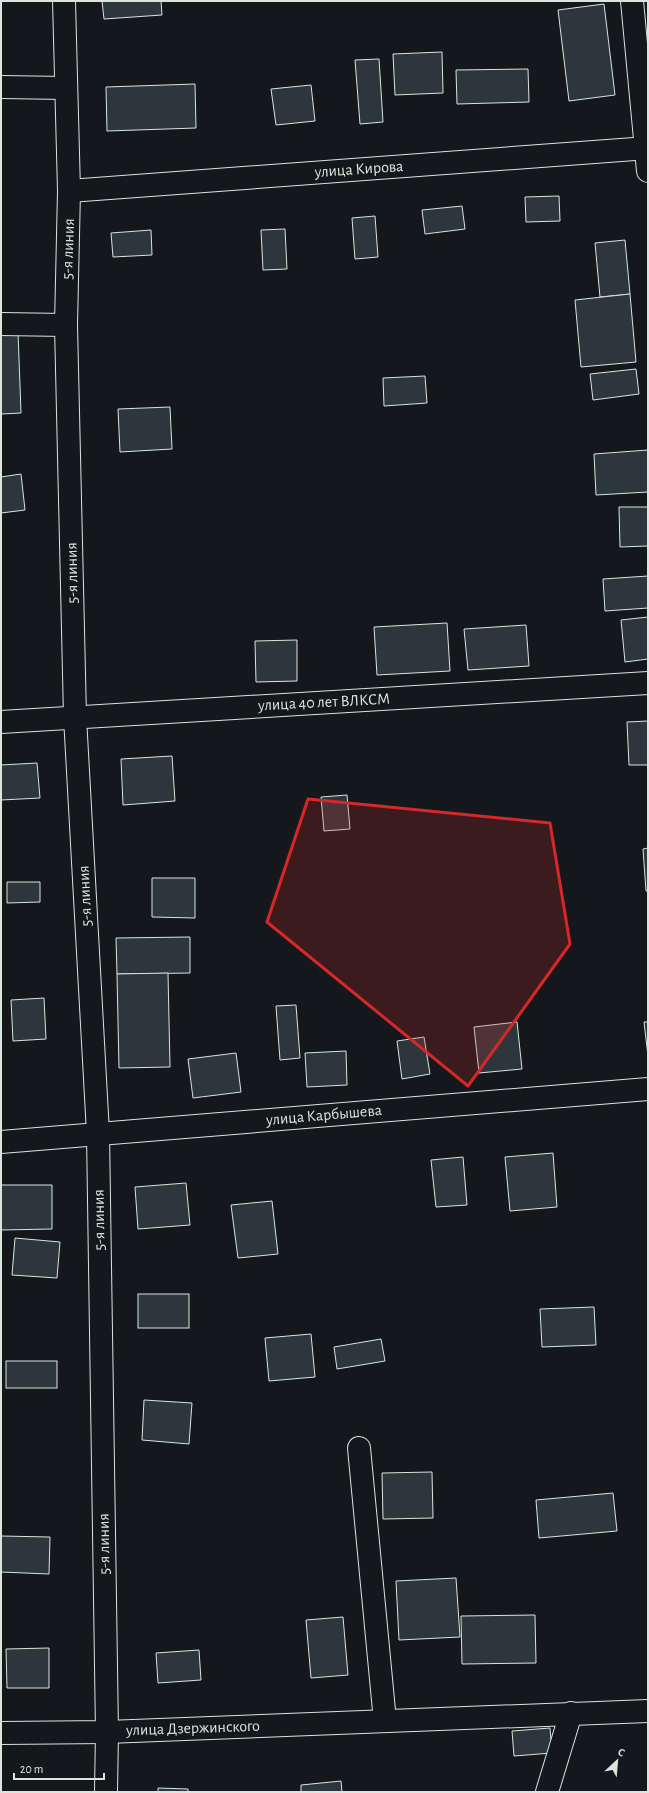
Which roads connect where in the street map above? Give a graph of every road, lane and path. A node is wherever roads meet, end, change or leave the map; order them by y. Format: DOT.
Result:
graph roads {
  1 [pos="64,1"];
  2 [pos="632,1"];
  3 [pos="1,87"];
  4 [pos="66,88"];
  5 [pos="647,148"];
  6 [pos="648,171"];
  7 [pos="69,191"];
  8 [pos="1,324"];
  9 [pos="66,325"];
  10 [pos="648,683"];
  11 [pos="75,717"];
  12 [pos="1,722"];
  13 [pos="648,1089"];
  14 [pos="98,1133"];
  15 [pos="1,1142"];
  16 [pos="359,1448"];
  17 [pos="648,1710"];
  18 [pos="571,1713"];
  19 [pos="385,1721"];
  20 [pos="107,1732"];
  21 [pos="1,1733"];
  22 [pos="106,1792"];
  23 [pos="547,1792"];
  1 -- 4 [label="street, 5-я линия"];
  2 -- 5 [label="street"];
  3 -- 4 [label="street"];
  4 -- 7 [label="street, 5-я линия"];
  5 -- 6 [label="street"];
  5 -- 7 [label="street, улица Кирова"];
  7 -- 9 [label="street, 5-я линия"];
  8 -- 9 [label="street"];
  9 -- 11 [label="street, 5-я линия"];
  10 -- 11 [label="street, улица 40 лет ВЛКСМ"];
  11 -- 12 [label="street, улица 40 лет ВЛКСМ"];
  11 -- 14 [label="street, 5-я линия"];
  13 -- 14 [label="street, улица Карбышева"];
  14 -- 15 [label="street, улица Карбышева"];
  14 -- 20 [label="street, 5-я линия"];
  16 -- 19 [label="street"];
  17 -- 18 [label="street, улица Дзержинского"];
  18 -- 19 [label="street, улица Дзержинского"];
  18 -- 23 [label="street"];
  19 -- 20 [label="street, улица Дзержинского"];
  20 -- 21 [label="street, улица Дзержинского"];
  20 -- 22 [label="street, 5-я линия"];
}
